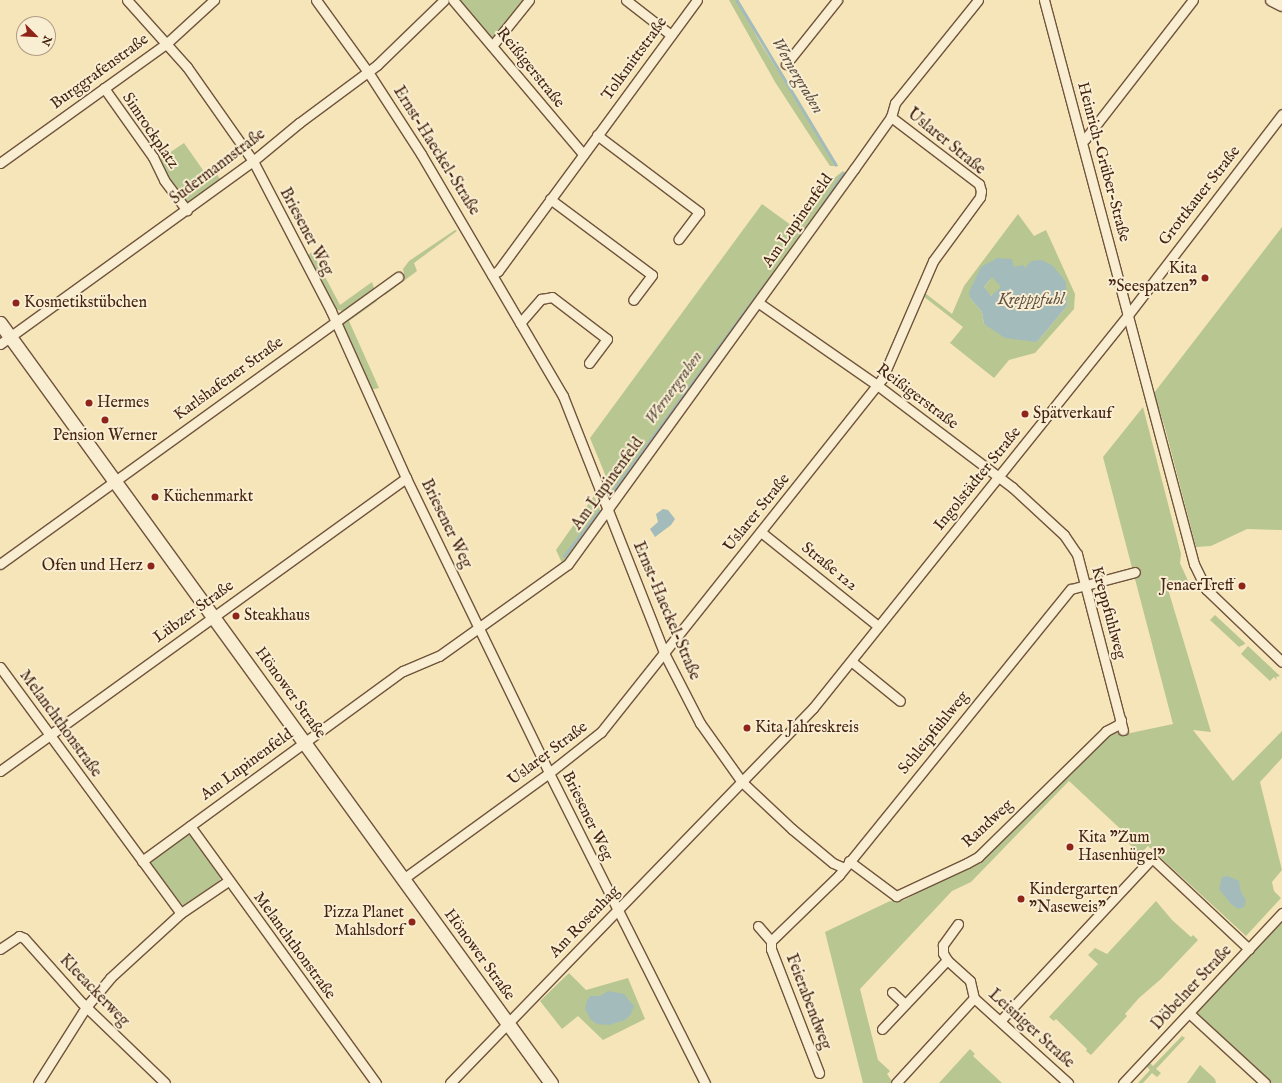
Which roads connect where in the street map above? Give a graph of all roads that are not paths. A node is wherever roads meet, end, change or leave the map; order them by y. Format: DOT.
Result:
graph roads {
  1 [pos="127,0"];
  2 [pos="214,0"];
  3 [pos="316,0"];
  4 [pos="444,0"];
  5 [pos="453,0"];
  6 [pos="529,0"];
  7 [pos="626,0"];
  8 [pos="697,0"];
  9 [pos="837,0"];
  10 [pos="978,0"];
  11 [pos="1044,0"];
  12 [pos="1193,0"];
  13 [pos="1272,0"];
  14 [pos="1282,5"];
  15 [pos="671,35"];
  16 [pos="167,43"];
  17 [pos="492,46"];
  18 [pos="786,64"];
  19 [pos="368,72"];
  20 [pos="104,88"];
  21 [pos="1282,114"];
  22 [pos="891,117"];
  23 [pos="598,135"];
  24 [pos="1082,140"];
  25 [pos="584,154"];
  26 [pos="253,161"];
  27 [pos="0,163"];
  28 [pos="550,199"];
  29 [pos="187,210"];
  30 [pos="679,239"];
  31 [pos="492,275"];
  32 [pos="398,277"];
  33 [pos="633,300"];
  34 [pos="759,303"];
  35 [pos="1128,315"];
  36 [pos="335,321"];
  37 [pos="0,322"];
  38 [pos="520,323"];
  39 [pos="5,341"];
  40 [pos="589,363"];
  41 [pos="877,385"];
  42 [pos="406,478"];
  43 [pos="999,478"];
  44 [pos="115,480"];
  45 [pos="608,509"];
  46 [pos="1052,522"];
  47 [pos="761,532"];
  48 [pos="0,564"];
  49 [pos="1134,572"];
  50 [pos="1086,586"];
  51 [pos="213,616"];
  52 [pos="878,626"];
  53 [pos="480,627"];
  54 [pos="664,653"];
  55 [pos="851,661"];
  56 [pos="1282,662"];
  57 [pos="0,667"];
  58 [pos="900,701"];
  59 [pos="1121,720"];
  60 [pos="1123,730"];
  61 [pos="50,736"];
  62 [pos="304,742"];
  63 [pos="0,771"];
  64 [pos="549,773"];
  65 [pos="742,782"];
  66 [pos="190,826"];
  67 [pos="142,861"];
  68 [pos="846,864"];
  69 [pos="403,879"];
  70 [pos="228,880"];
  71 [pos="617,911"];
  72 [pos="181,913"];
  73 [pos="1282,913"];
  74 [pos="958,924"];
  75 [pos="758,926"];
  76 [pos="771,941"];
  77 [pos="0,949"];
  78 [pos="1249,949"];
  79 [pos="947,960"];
  80 [pos="892,992"];
  81 [pos="974,998"];
  82 [pos="905,1004"];
  83 [pos="86,1007"];
  84 [pos="1189,1013"];
  85 [pos="1001,1020"];
  86 [pos="507,1023"];
  87 [pos="882,1029"];
  88 [pos="819,1073"];
  89 [pos="1064,1082"];
  90 [pos="38,1083"];
  91 [pos="165,1083"];
  92 [pos="376,1083"];
  93 [pos="450,1083"];
  94 [pos="551,1083"];
  95 [pos="705,1083"];
  96 [pos="896,1083"];
  97 [pos="1123,1083"];
  98 [pos="1265,1083"];
  1 -- 16 [label="street, Briesener Weg"];
  2 -- 16 [label="street, Burggrafenstraße"];
  3 -- 19 [label="street, Ernst-Haeckel-Straße"];
  4 -- 19 [label="street, Sudermannstraße"];
  5 -- 17 [label="street, Reißigerstraße"];
  6 -- 17 [label="street"];
  7 -- 15 [label="street"];
  8 -- 15 [label="street, Tolkmittstraße"];
  9 -- 18 [label="street"];
  10 -- 22 [label="street, Am Lupinenfeld"];
  11 -- 24 [label="street, Heinrich-Grüber-Straße"];
  12 -- 24 [label="street"];
  13 -- 14 [label="street"];
  15 -- 23 [label="street, Tolkmittstraße"];
  16 -- 20 [label="street, Burggrafenstraße"];
  16 -- 26 [label="street, Briesener Weg"];
  17 -- 25 [label="street, Reißigerstraße"];
  19 -- 26 [label="street, Sudermannstraße"];
  19 -- 31 [label="street, Ernst-Haeckel-Straße"];
  20 -- 27 [label="street, Burggrafenstraße"];
  20 -- 29 [label="street, Simrockplatz"];
  21 -- 35 [label="street, Grottkauer Straße"];
  22 -- 34 [label="street, Am Lupinenfeld"];
  22 -- 41 [label="street, Uslarer Straße"];
  23 -- 25 [label="street, Tolkmittstraße"];
  23 -- 30 [label="street"];
  24 -- 35 [label="street, Heinrich-Grüber-Straße"];
  25 -- 28 [label="street, Tolkmittstraße"];
  26 -- 29 [label="street, Sudermannstraße"];
  26 -- 36 [label="street, Briesener Weg"];
  28 -- 31 [label="street, Tolkmittstraße"];
  28 -- 33 [label="street"];
  29 -- 39 [label="street, Sudermannstraße"];
  31 -- 38 [label="street, Ernst-Haeckel-Straße"];
  32 -- 36 [label="street, Karlshafener Straße"];
  34 -- 41 [label="street, Reißigerstraße"];
  34 -- 45 [label="street, Am Lupinenfeld"];
  35 -- 43 [label="street, Ingolstädter Straße"];
  35 -- 56 [label="street, Heinrich-Grüber-Straße"];
  36 -- 42 [label="street, Briesener Weg"];
  36 -- 44 [label="street, Karlshafener Straße"];
  37 -- 39 [label="main road, Hönower Straße"];
  38 -- 40 [label="street"];
  38 -- 45 [label="street, Ernst-Haeckel-Straße"];
  39 -- 44 [label="main road, Hönower Straße"];
  41 -- 43 [label="street, Reißigerstraße"];
  41 -- 47 [label="street, Uslarer Straße"];
  42 -- 51 [label="street, Lübzer Straße"];
  42 -- 53 [label="street, Briesener Weg"];
  43 -- 46 [label="street, Reißigerstraße"];
  43 -- 52 [label="street, Ingolstädter Straße"];
  44 -- 48 [label="street, Karlshafener Straße"];
  44 -- 51 [label="main road, Hönower Straße"];
  45 -- 53 [label="street, Am Lupinenfeld"];
  45 -- 54 [label="street, Ernst-Haeckel-Straße"];
  46 -- 50 [label="street, Kreppfuhlweg"];
  47 -- 52 [label="street, Straße 122"];
  47 -- 54 [label="street, Uslarer Straße"];
  49 -- 50 [label="street, Schleipfuhlweg"];
  50 -- 59 [label="street, Kreppfuhlweg"];
  50 -- 68 [label="street, Schleipfuhlweg"];
  51 -- 61 [label="street, Lübzer Straße"];
  51 -- 62 [label="main road, Hönower Straße"];
  52 -- 55 [label="street, Ingolstädter Straße"];
  53 -- 62 [label="street, Am Lupinenfeld"];
  53 -- 64 [label="street, Briesener Weg"];
  54 -- 64 [label="street, Uslarer Straße"];
  54 -- 65 [label="street, Ernst-Haeckel-Straße"];
  55 -- 58 [label="street"];
  55 -- 65 [label="street, Ingolstädter Straße"];
  57 -- 61 [label="street, Melanchthonstraße"];
  59 -- 60 [label="street"];
  59 -- 68 [label="street, Randweg"];
  61 -- 63 [label="street, Lübzer Straße"];
  61 -- 67 [label="street, Melanchthonstraße"];
  62 -- 66 [label="street, Am Lupinenfeld"];
  62 -- 69 [label="main road, Hönower Straße"];
  64 -- 69 [label="street, Uslarer Straße"];
  64 -- 71 [label="street, Briesener Weg"];
  65 -- 68 [label="street, Ernst-Haeckel-Straße"];
  65 -- 71 [label="street, Am Rosenhag"];
  66 -- 67 [label="street, Am Lupinenfeld"];
  66 -- 70 [label="street, Melanchthonstraße"];
  67 -- 72 [label="street, Melanchthonstraße"];
  68 -- 76 [label="street, Schleipfuhlweg"];
  69 -- 86 [label="main road, Hönower Straße"];
  70 -- 72 [label="street"];
  70 -- 92 [label="street, Melanchthonstraße"];
  71 -- 86 [label="street, Am Rosenhag"];
  71 -- 95 [label="street, Briesener Weg"];
  72 -- 83 [label="street"];
  73 -- 78 [label="street, Döbelner Straße"];
  74 -- 79 [label="street"];
  75 -- 76 [label="street"];
  76 -- 88 [label="street, Feierabendweg"];
  77 -- 83 [label="street, Kleeackerweg"];
  78 -- 84 [label="street, Döbelner Straße"];
  78 -- 85 [label="street"];
  79 -- 81 [label="street"];
  79 -- 82 [label="street"];
  80 -- 82 [label="street"];
  81 -- 85 [label="street, Leisniger Straße"];
  81 -- 96 [label="street"];
  82 -- 87 [label="street"];
  83 -- 90 [label="street"];
  83 -- 91 [label="street, Kleeackerweg"];
  84 -- 97 [label="street, Döbelner Straße"];
  84 -- 98 [label="street"];
  85 -- 89 [label="street, Leisniger Straße"];
  86 -- 93 [label="street, Am Rosenhag"];
  86 -- 94 [label="main road, Hönower Straße"];
}
